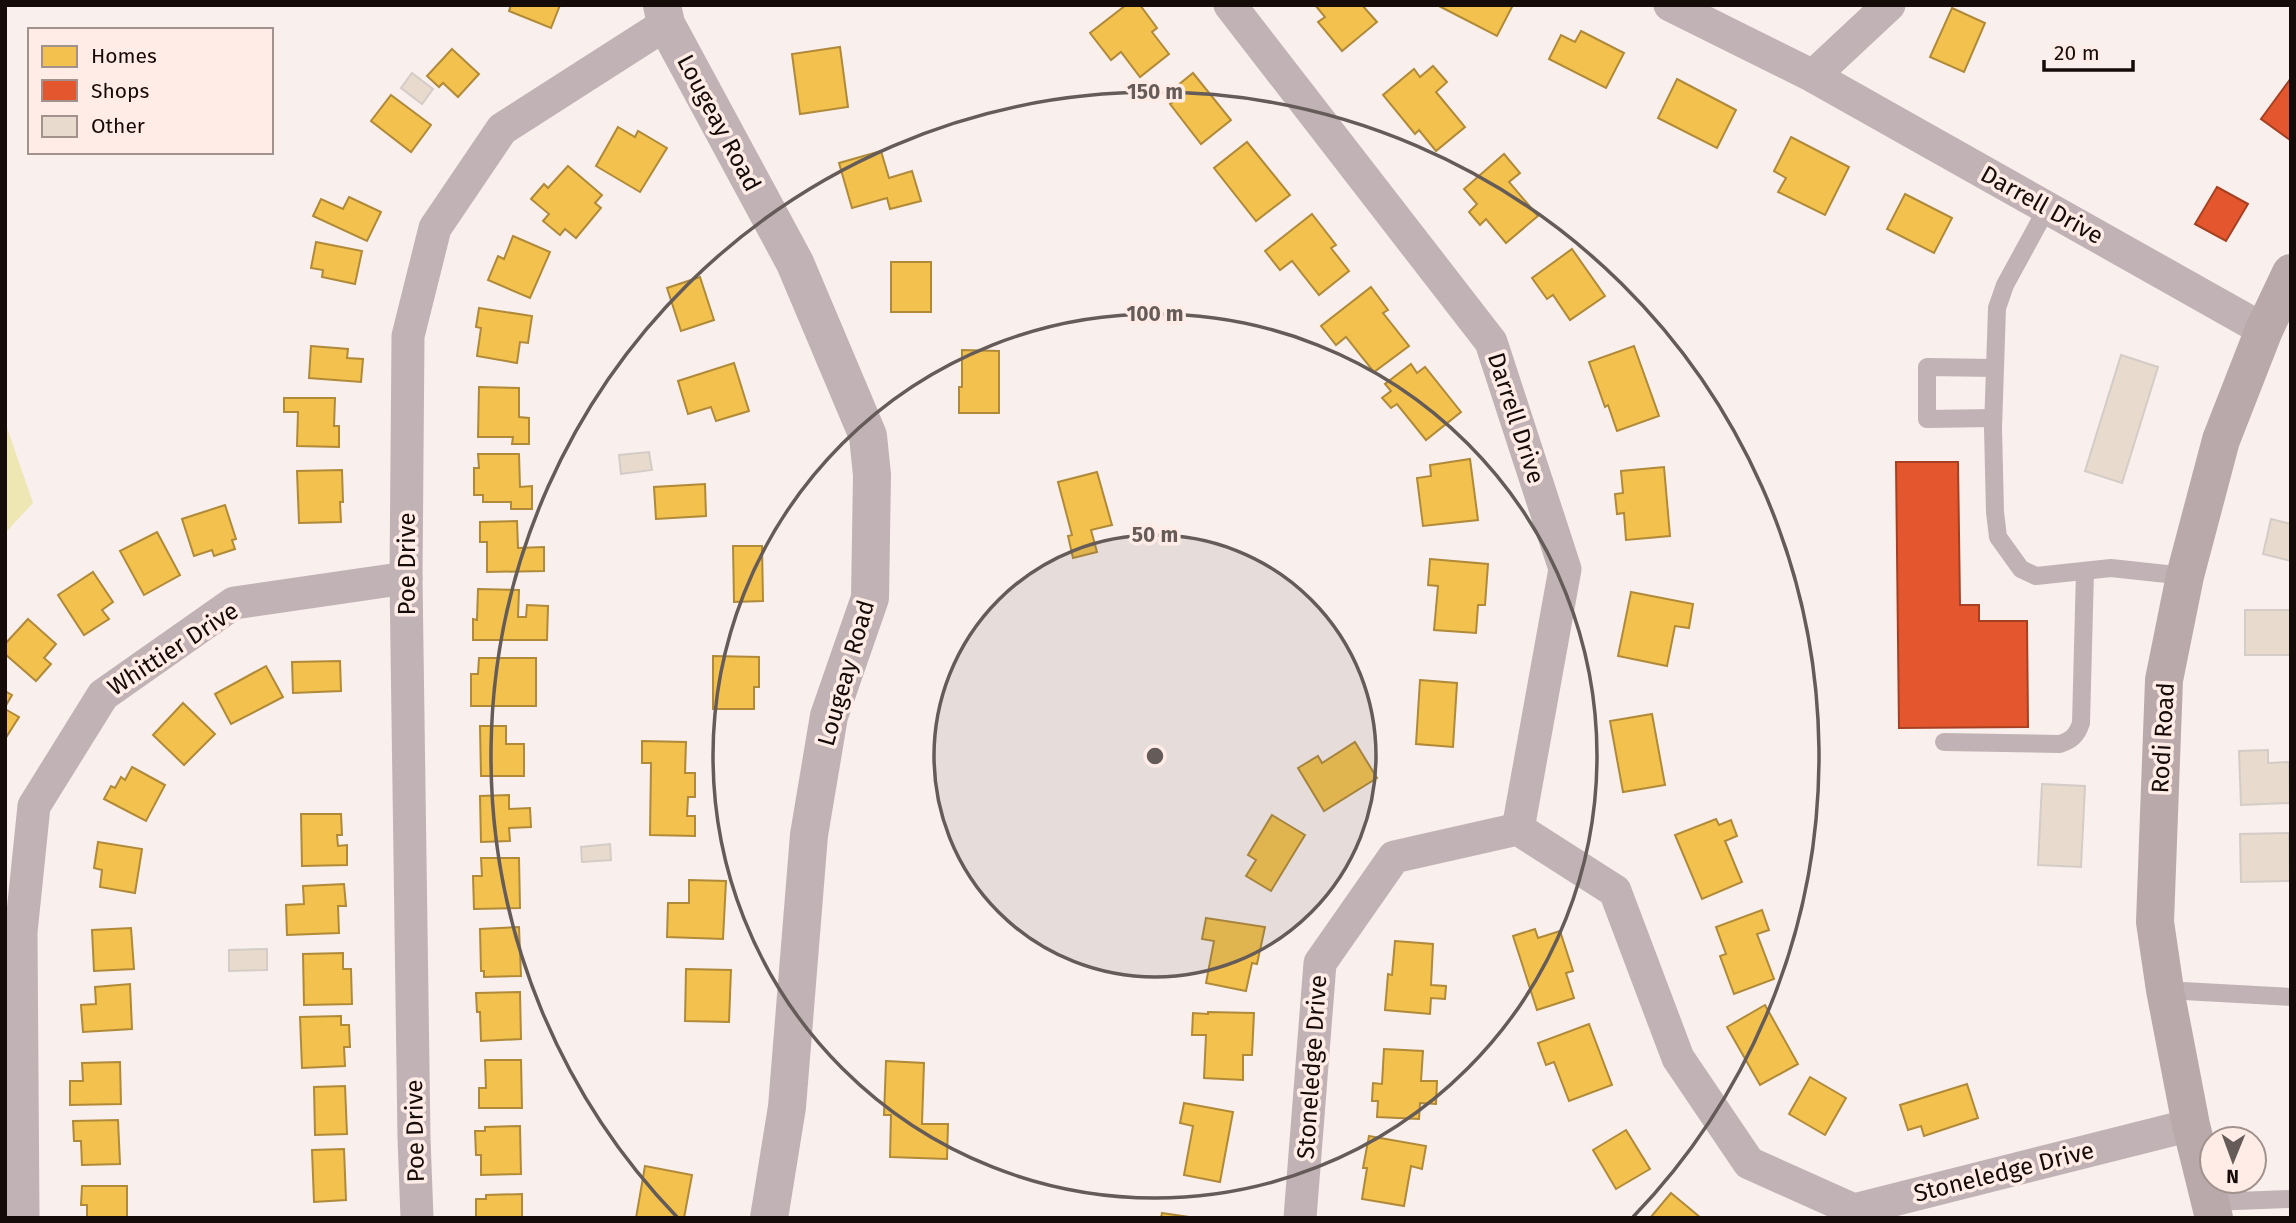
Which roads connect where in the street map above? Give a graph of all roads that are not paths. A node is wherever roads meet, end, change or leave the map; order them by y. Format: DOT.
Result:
graph roads {
  1 [pos="1230,5"];
  2 [pos="1670,5"];
  3 [pos="1889,5"];
  4 [pos="664,15"];
  5 [pos="1813,76"];
  6 [pos="2047,208"];
  7 [pos="2291,274"];
  8 [pos="2264,330"];
  9 [pos="1994,368"];
  10 [pos="1993,418"];
  11 [pos="2085,571"];
  12 [pos="2185,576"];
  13 [pos="406,578"];
  14 [pos="1944,742"];
  15 [pos="1518,829"];
  16 [pos="2165,990"];
  17 [pos="2291,997"];
  18 [pos="2191,1125"];
  19 [pos="2291,1199"];
  20 [pos="2212,1210"];
  21 [pos="23,1218"];
  22 [pos="417,1218"];
  23 [pos="769,1218"];
  24 [pos="1300,1218"];
  1 -- 15 [label="street, Darrell Drive"];
  2 -- 5 [label="street, Darrell Drive"];
  3 -- 5 [label="street"];
  4 -- 13 [label="street, Poe Drive"];
  4 -- 23 [label="street, Lougeay Road"];
  5 -- 6 [label="street, Darrell Drive"];
  6 -- 8 [label="street, Darrell Drive"];
  6 -- 9 [label="lane"];
  7 -- 8 [label="main road, Rodi Road"];
  8 -- 12 [label="main road, Rodi Road"];
  9 -- 10 [label="lane"];
  9 -- 10 [label="lane"];
  10 -- 11 [label="lane"];
  11 -- 12 [label="lane"];
  11 -- 14 [label="lane"];
  12 -- 16 [label="main road, Rodi Road"];
  13 -- 21 [label="street, Whittier Drive"];
  13 -- 22 [label="street, Poe Drive"];
  15 -- 18 [label="street, Stoneledge Drive"];
  15 -- 24 [label="street, Stoneledge Drive"];
  16 -- 17 [label="lane"];
  16 -- 18 [label="main road, Rodi Road"];
  18 -- 20 [label="main road, Rodi Road"];
  19 -- 20 [label="lane"];
}
